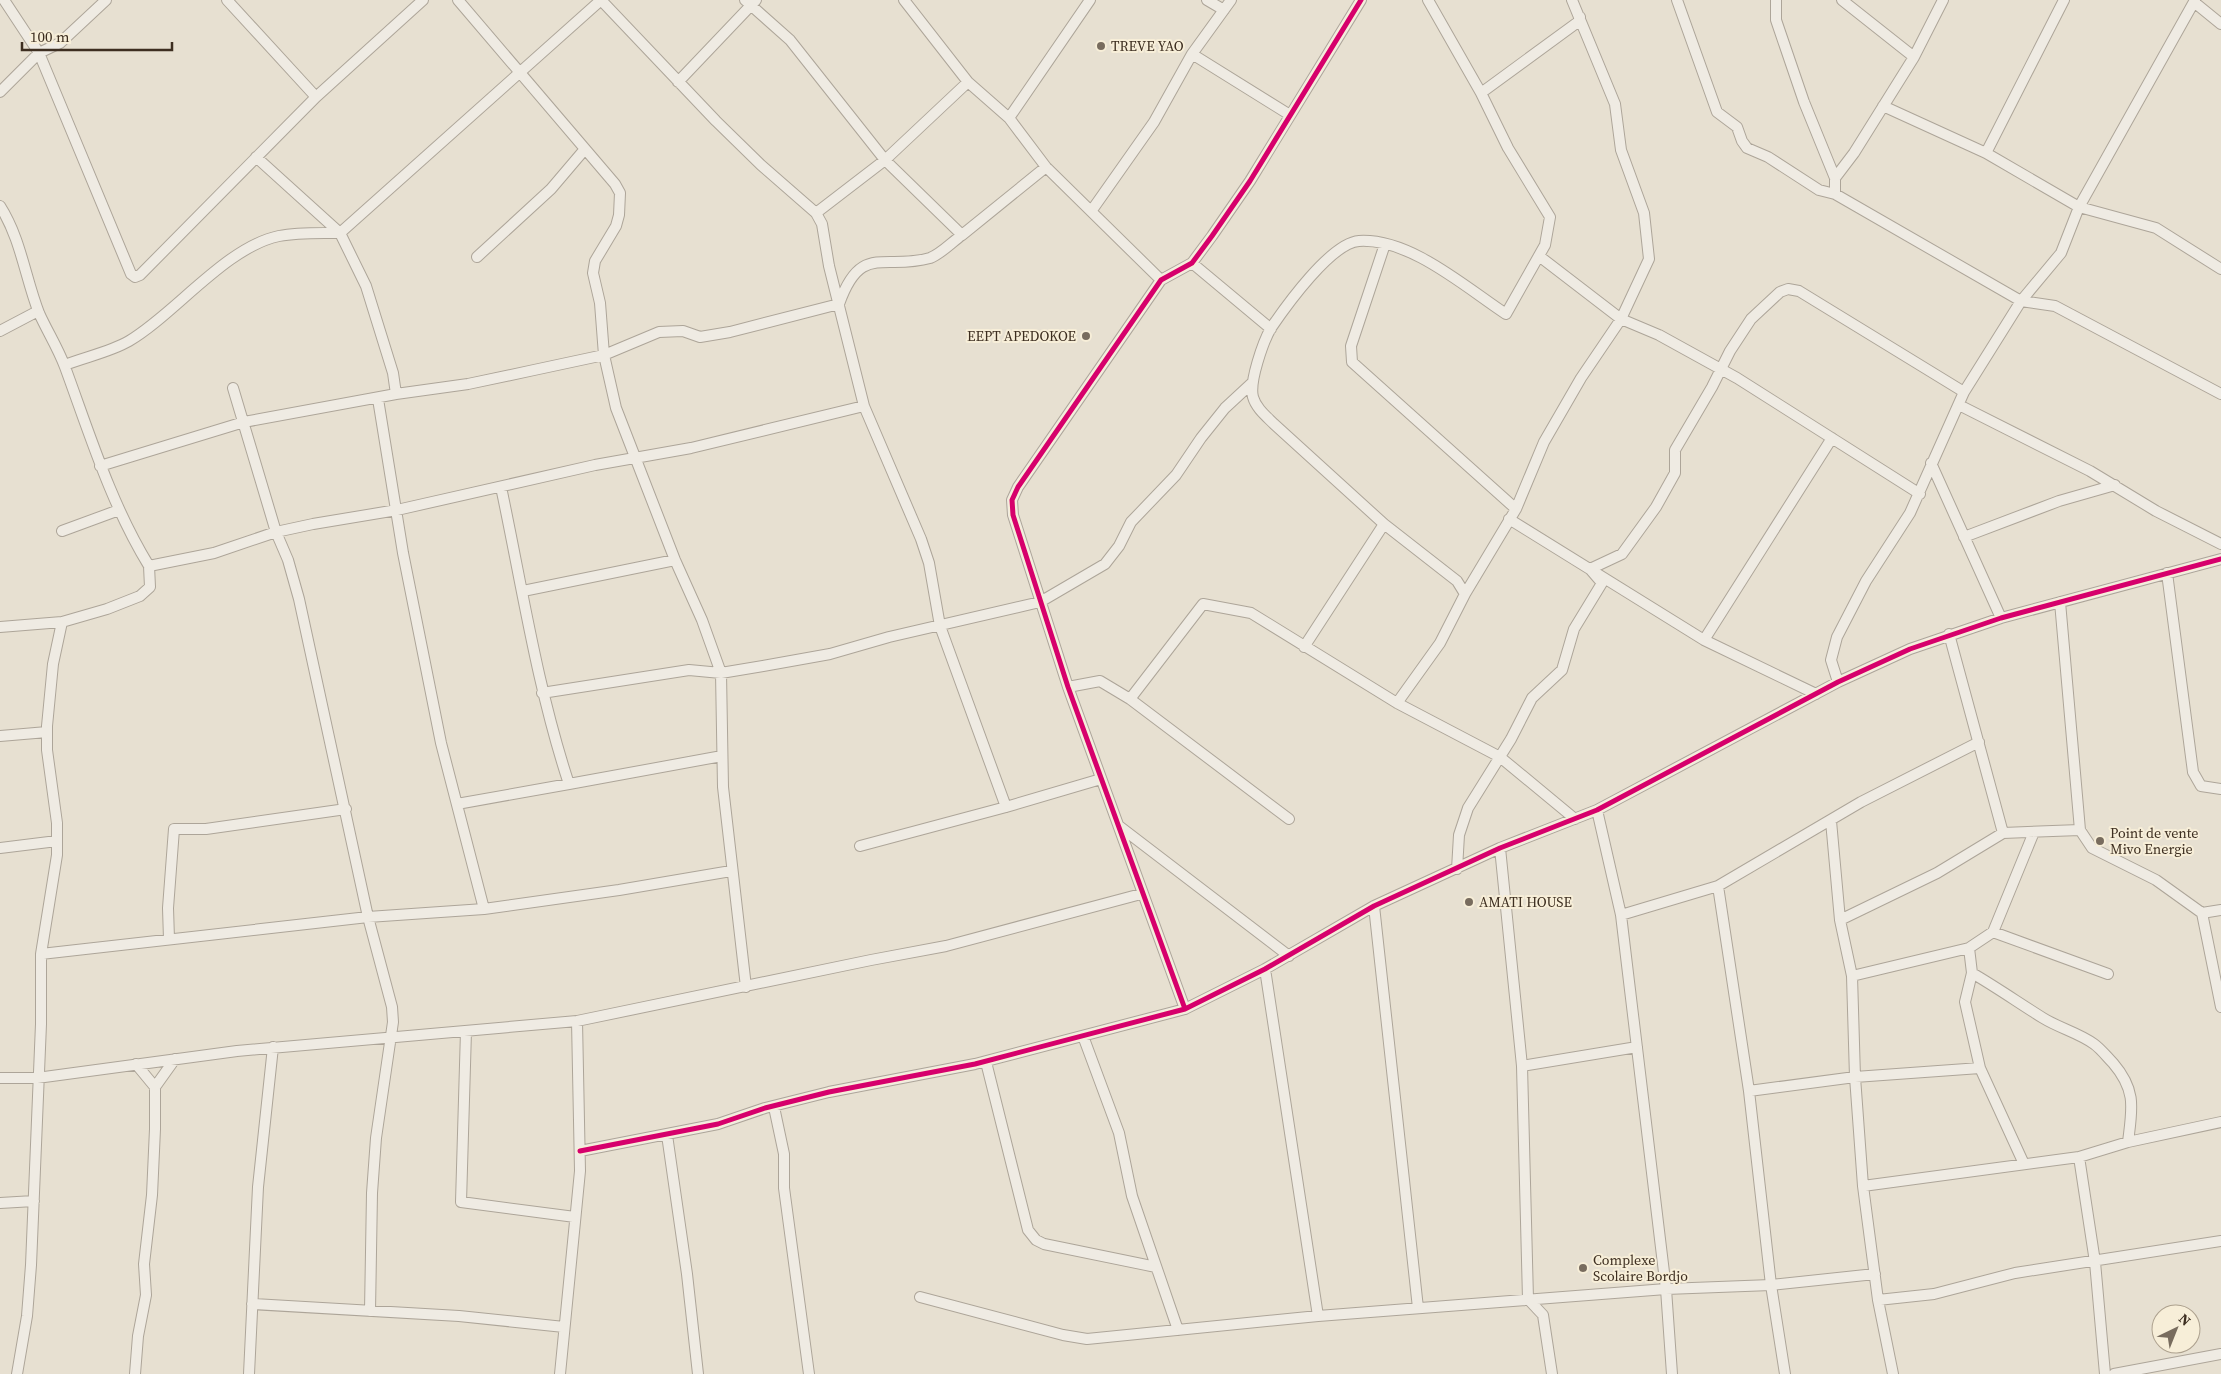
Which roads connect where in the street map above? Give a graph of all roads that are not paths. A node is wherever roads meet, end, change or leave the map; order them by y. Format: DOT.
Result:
graph roads {
  1 [pos="4,0"];
  2 [pos="106,0"];
  3 [pos="228,0"];
  4 [pos="422,0"];
  5 [pos="458,0"];
  6 [pos="601,0"];
  7 [pos="904,0"];
  8 [pos="1090,0"];
  9 [pos="1207,0"];
  10 [pos="1231,0"];
  11 [pos="1361,0"];
  12 [pos="1428,0"];
  13 [pos="1572,0"];
  14 [pos="1677,0"];
  15 [pos="1776,0"];
  16 [pos="1842,0"];
  17 [pos="1943,0"];
  18 [pos="2064,0"];
  19 [pos="2194,1"];
  20 [pos="750,2"];
  21 [pos="1224,10"];
  22 [pos="1580,17"];
  23 [pos="2221,24"];
  24 [pos="40,53"];
  25 [pos="1192,54"];
  26 [pos="1914,57"];
  27 [pos="520,72"];
  28 [pos="678,82"];
  29 [pos="968,82"];
  30 [pos="0,92"];
  31 [pos="1481,93"];
  32 [pos="316,97"];
  33 [pos="1883,106"];
  34 [pos="1290,115"];
  35 [pos="1009,118"];
  36 [pos="585,149"];
  37 [pos="1986,153"];
  38 [pos="256,157"];
  39 [pos="885,160"];
  40 [pos="1046,167"];
  41 [pos="1835,178"];
  42 [pos="1835,194"];
  43 [pos="0,206"];
  44 [pos="2079,207"];
  45 [pos="1092,210"];
  46 [pos="816,213"];
  47 [pos="340,234"];
  48 [pos="962,235"];
  49 [pos="1384,244"];
  50 [pos="1539,256"];
  51 [pos="477,257"];
  52 [pos="1192,263"];
  53 [pos="2221,269"];
  54 [pos="1161,280"];
  55 [pos="2021,301"];
  56 [pos="839,304"];
  57 [pos="38,311"];
  58 [pos="1621,319"];
  59 [pos="1271,329"];
  60 [pos="0,331"];
  61 [pos="604,355"];
  62 [pos="65,365"];
  63 [pos="1721,369"];
  64 [pos="1252,383"];
  65 [pos="233,388"];
  66 [pos="1964,392"];
  67 [pos="396,394"];
  68 [pos="2221,394"];
  69 [pos="378,399"];
  70 [pos="1959,405"];
  71 [pos="864,406"];
  72 [pos="244,422"];
  73 [pos="1832,438"];
  74 [pos="634,458"];
  75 [pos="1931,463"];
  76 [pos="100,466"];
  77 [pos="2115,485"];
  78 [pos="501,487"];
  79 [pos="1920,494"];
  80 [pos="1516,509"];
  81 [pos="119,510"];
  82 [pos="397,510"];
  83 [pos="1509,519"];
  84 [pos="1384,524"];
  85 [pos="62,531"];
  86 [pos="276,532"];
  87 [pos="1964,537"];
  88 [pos="2221,544"];
  89 [pos="2221,558"];
  90 [pos="676,560"];
  91 [pos="149,566"];
  92 [pos="1590,569"];
  93 [pos="2167,573"];
  94 [pos="523,591"];
  95 [pos="1465,594"];
  96 [pos="1040,602"];
  97 [pos="2060,602"];
  98 [pos="2001,618"];
  99 [pos="62,622"];
  100 [pos="940,626"];
  101 [pos="0,627"];
  102 [pos="1949,634"];
  103 [pos="1704,640"];
  104 [pos="1304,647"];
  105 [pos="721,673"];
  106 [pos="1838,682"];
  107 [pos="1068,687"];
  108 [pos="542,692"];
  109 [pos="1816,694"];
  110 [pos="1130,699"];
  111 [pos="1398,703"];
  112 [pos="46,732"];
  113 [pos="0,736"];
  114 [pos="1979,742"];
  115 [pos="722,756"];
  116 [pos="1500,757"];
  117 [pos="1101,779"];
  118 [pos="569,784"];
  119 [pos="2221,789"];
  120 [pos="457,804"];
  121 [pos="1006,807"];
  122 [pos="346,809"];
  123 [pos="1597,810"];
  124 [pos="1290,819"];
  125 [pos="1575,819"];
  126 [pos="1831,820"];
  127 [pos="1118,825"];
  128 [pos="2080,830"];
  129 [pos="2034,832"];
  130 [pos="2003,833"];
  131 [pos="57,841"];
  132 [pos="860,846"];
  133 [pos="0,848"];
  134 [pos="1500,848"];
  135 [pos="1457,869"];
  136 [pos="731,871"];
  137 [pos="1718,886"];
  138 [pos="1141,894"];
  139 [pos="1374,906"];
  140 [pos="484,909"];
  141 [pos="2221,910"];
  142 [pos="2202,913"];
  143 [pos="1621,915"];
  144 [pos="368,917"];
  145 [pos="1840,920"];
  146 [pos="1992,932"];
  147 [pos="169,939"];
  148 [pos="1969,948"];
  149 [pos="41,954"];
  150 [pos="1289,956"];
  151 [pos="1265,969"];
  152 [pos="1972,973"];
  153 [pos="2108,974"];
  154 [pos="1852,976"];
  155 [pos="746,987"];
  156 [pos="2221,1007"];
  157 [pos="1185,1010"];
  158 [pos="577,1021"];
  159 [pos="466,1031"];
  160 [pos="1082,1036"];
  161 [pos="390,1038"];
  162 [pos="1637,1046"];
  163 [pos="273,1047"];
  164 [pos="175,1059"];
  165 [pos="986,1062"];
  166 [pos="136,1064"];
  167 [pos="1522,1066"];
  168 [pos="1980,1068"];
  169 [pos="1855,1077"];
  170 [pos="0,1078"];
  171 [pos="37,1078"];
  172 [pos="155,1087"];
  173 [pos="1750,1090"];
  174 [pos="774,1107"];
  175 [pos="2221,1122"];
  176 [pos="667,1135"];
  177 [pos="2128,1142"];
  178 [pos="580,1151"];
  179 [pos="2079,1157"];
  180 [pos="2024,1164"];
  181 [pos="1863,1186"];
  182 [pos="34,1201"];
  183 [pos="0,1203"];
  184 [pos="575,1216"];
  185 [pos="2221,1241"];
  186 [pos="2096,1262"];
  187 [pos="1156,1267"];
  188 [pos="1875,1274"];
  189 [pos="1771,1286"];
  190 [pos="1666,1289"];
  191 [pos="920,1297"];
  192 [pos="1528,1299"];
  193 [pos="1878,1300"];
  194 [pos="252,1304"];
  195 [pos="1418,1308"];
  196 [pos="370,1311"];
  197 [pos="1318,1316"];
  198 [pos="564,1327"];
  199 [pos="1178,1330"];
  200 [pos="2221,1354"];
  201 [pos="18,1374"];
  202 [pos="135,1374"];
  203 [pos="250,1374"];
  204 [pos="560,1374"];
  205 [pos="698,1374"];
  206 [pos="809,1374"];
  207 [pos="1552,1374"];
  208 [pos="1672,1374"];
  209 [pos="1785,1374"];
  210 [pos="1893,1374"];
  211 [pos="2105,1374"];
  212 [pos="2114,1374"];
  1 -- 24 [label="street"];
  2 -- 24 [label="street"];
  3 -- 32 [label="street"];
  4 -- 32 [label="street"];
  5 -- 27 [label="street"];
  6 -- 27 [label="street"];
  6 -- 28 [label="street"];
  7 -- 29 [label="street"];
  8 -- 35 [label="street"];
  9 -- 21 [label="street"];
  10 -- 21 [label="street"];
  11 -- 34 [label="street"];
  12 -- 31 [label="street"];
  13 -- 22 [label="street"];
  14 -- 42 [label="street"];
  15 -- 41 [label="street"];
  16 -- 26 [label="street"];
  17 -- 26 [label="street"];
  18 -- 37 [label="street"];
  19 -- 23 [label="street"];
  19 -- 44 [label="street"];
  20 -- 28 [label="street"];
  20 -- 39 [label="street"];
  21 -- 25 [label="street"];
  22 -- 31 [label="street"];
  22 -- 58 [label="street"];
  24 -- 30 [label="street"];
  24 -- 38 [label="street"];
  25 -- 34 [label="street"];
  25 -- 45 [label="street"];
  26 -- 33 [label="street"];
  27 -- 36 [label="street"];
  27 -- 47 [label="street"];
  28 -- 46 [label="street"];
  29 -- 35 [label="street"];
  29 -- 39 [label="street"];
  31 -- 50 [label="street"];
  32 -- 38 [label="street"];
  33 -- 37 [label="street"];
  33 -- 41 [label="street"];
  34 -- 52 [label="street"];
  35 -- 40 [label="street"];
  36 -- 51 [label="street"];
  36 -- 61 [label="street"];
  37 -- 44 [label="street"];
  38 -- 47 [label="street"];
  39 -- 46 [label="street"];
  39 -- 48 [label="street"];
  40 -- 45 [label="street"];
  40 -- 48 [label="street"];
  41 -- 42 [label="street"];
  42 -- 55 [label="street"];
  43 -- 57 [label="street"];
  44 -- 53 [label="street"];
  44 -- 55 [label="street"];
  45 -- 54 [label="street"];
  46 -- 56 [label="street"];
  47 -- 62 [label="street"];
  47 -- 67 [label="street"];
  48 -- 56 [label="street"];
  49 -- 50 [label="street"];
  49 -- 59 [label="street"];
  49 -- 80 [label="street"];
  50 -- 58 [label="street"];
  52 -- 54 [label="street"];
  52 -- 59 [label="street"];
  54 -- 96 [label="street"];
  55 -- 66 [label="street"];
  55 -- 68 [label="street"];
  56 -- 61 [label="street"];
  56 -- 71 [label="street"];
  57 -- 60 [label="street"];
  57 -- 62 [label="street"];
  58 -- 63 [label="street"];
  58 -- 80 [label="street"];
  59 -- 64 [label="street"];
  61 -- 67 [label="street"];
  61 -- 74 [label="street"];
  62 -- 76 [label="street"];
  63 -- 66 [label="street"];
  63 -- 73 [label="street"];
  63 -- 92 [label="street"];
  64 -- 84 [label="street"];
  64 -- 96 [label="street"];
  65 -- 72 [label="street"];
  66 -- 70 [label="street"];
  67 -- 69 [label="street"];
  69 -- 72 [label="street"];
  69 -- 82 [label="street"];
  70 -- 75 [label="street"];
  70 -- 77 [label="street"];
  71 -- 74 [label="street"];
  71 -- 100 [label="street"];
  72 -- 76 [label="street"];
  72 -- 86 [label="street"];
  73 -- 79 [label="street"];
  73 -- 103 [label="street"];
  74 -- 78 [label="street"];
  74 -- 90 [label="street"];
  75 -- 79 [label="street"];
  75 -- 87 [label="street"];
  76 -- 81 [label="street"];
  77 -- 87 [label="street"];
  77 -- 88 [label="street"];
  78 -- 82 [label="street"];
  78 -- 94 [label="street"];
  79 -- 106 [label="street"];
  80 -- 83 [label="street"];
  81 -- 85 [label="street"];
  81 -- 91 [label="street"];
  82 -- 86 [label="street"];
  82 -- 120 [label="street"];
  83 -- 92 [label="street"];
  83 -- 95 [label="street"];
  84 -- 95 [label="street"];
  84 -- 104 [label="street"];
  86 -- 91 [label="street"];
  86 -- 122 [label="street"];
  87 -- 98 [label="street"];
  89 -- 93 [label="street"];
  90 -- 94 [label="street"];
  90 -- 105 [label="street"];
  91 -- 99 [label="street"];
  92 -- 103 [label="street"];
  92 -- 116 [label="street"];
  93 -- 97 [label="street"];
  93 -- 119 [label="street"];
  94 -- 108 [label="street"];
  95 -- 111 [label="street"];
  96 -- 100 [label="street"];
  96 -- 107 [label="street"];
  97 -- 98 [label="street"];
  97 -- 128 [label="street"];
  98 -- 102 [label="street"];
  99 -- 101 [label="street"];
  99 -- 112 [label="street"];
  100 -- 105 [label="street"];
  100 -- 121 [label="street"];
  102 -- 106 [label="street"];
  102 -- 114 [label="street"];
  103 -- 109 [label="street"];
  104 -- 110 [label="street"];
  104 -- 111 [label="street"];
  105 -- 108 [label="street"];
  105 -- 115 [label="street"];
  106 -- 109 [label="street"];
  107 -- 110 [label="street"];
  107 -- 117 [label="street"];
  108 -- 118 [label="street"];
  109 -- 123 [label="street"];
  110 -- 124 [label="street"];
  111 -- 116 [label="street"];
  112 -- 113 [label="street"];
  112 -- 131 [label="street"];
  114 -- 126 [label="street"];
  114 -- 130 [label="street"];
  115 -- 118 [label="street"];
  115 -- 136 [label="street"];
  116 -- 125 [label="street"];
  116 -- 135 [label="street"];
  117 -- 121 [label="street"];
  117 -- 127 [label="street"];
  118 -- 120 [label="street"];
  120 -- 140 [label="street"];
  121 -- 132 [label="street"];
  122 -- 144 [label="street"];
  122 -- 147 [label="street"];
  123 -- 125 [label="street"];
  123 -- 143 [label="street"];
  125 -- 134 [label="street"];
  126 -- 137 [label="street"];
  126 -- 145 [label="street"];
  127 -- 138 [label="street"];
  127 -- 150 [label="street"];
  128 -- 129 [label="street"];
  128 -- 142 [label="street"];
  129 -- 130 [label="street"];
  129 -- 146 [label="street"];
  130 -- 145 [label="street"];
  131 -- 133 [label="street"];
  131 -- 149 [label="street"];
  134 -- 135 [label="street"];
  134 -- 167 [label="street"];
  135 -- 139 [label="street"];
  136 -- 140 [label="street"];
  136 -- 155 [label="street"];
  137 -- 143 [label="street"];
  137 -- 173 [label="street"];
  138 -- 155 [label="street"];
  138 -- 157 [label="street"];
  139 -- 150 [label="street"];
  139 -- 195 [label="street"];
  140 -- 144 [label="street"];
  141 -- 142 [label="street"];
  142 -- 156 [label="street"];
  143 -- 162 [label="street"];
  144 -- 147 [label="street"];
  144 -- 161 [label="street"];
  145 -- 154 [label="street"];
  146 -- 148 [label="street"];
  146 -- 153 [label="street"];
  147 -- 149 [label="street"];
  148 -- 152 [label="street"];
  148 -- 154 [label="street"];
  149 -- 171 [label="street"];
  150 -- 151 [label="street"];
  151 -- 157 [label="street"];
  151 -- 197 [label="street"];
  152 -- 168 [label="street"];
  152 -- 177 [label="street"];
  154 -- 169 [label="street"];
  155 -- 158 [label="street"];
  157 -- 160 [label="street"];
  158 -- 159 [label="street"];
  158 -- 178 [label="street"];
  159 -- 161 [label="street"];
  159 -- 184 [label="street"];
  160 -- 165 [label="street"];
  160 -- 187 [label="street"];
  161 -- 163 [label="street"];
  161 -- 196 [label="street"];
  162 -- 167 [label="street"];
  162 -- 190 [label="street"];
  163 -- 164 [label="street"];
  163 -- 194 [label="street"];
  164 -- 166 [label="street"];
  164 -- 172 [label="street"];
  165 -- 174 [label="street"];
  165 -- 187 [label="street"];
  166 -- 171 [label="street"];
  166 -- 172 [label="street"];
  167 -- 192 [label="street"];
  168 -- 169 [label="street"];
  168 -- 180 [label="street"];
  169 -- 173 [label="street"];
  169 -- 181 [label="street"];
  170 -- 171 [label="street"];
  171 -- 182 [label="street"];
  172 -- 202 [label="street"];
  173 -- 189 [label="street"];
  174 -- 176 [label="street"];
  174 -- 206 [label="street"];
  175 -- 177 [label="street"];
  176 -- 178 [label="street"];
  176 -- 205 [label="street"];
  177 -- 179 [label="street"];
  178 -- 184 [label="street"];
  179 -- 180 [label="street"];
  179 -- 186 [label="street"];
  180 -- 181 [label="street"];
  181 -- 188 [label="street"];
  182 -- 183 [label="street"];
  182 -- 201 [label="street"];
  184 -- 198 [label="street"];
  185 -- 186 [label="street"];
  186 -- 193 [label="street"];
  186 -- 211 [label="street"];
  187 -- 199 [label="street"];
  188 -- 189 [label="street"];
  188 -- 193 [label="street"];
  189 -- 190 [label="street"];
  189 -- 209 [label="street"];
  190 -- 192 [label="street"];
  190 -- 208 [label="street"];
  191 -- 199 [label="street"];
  192 -- 195 [label="street"];
  192 -- 207 [label="street"];
  193 -- 210 [label="street"];
  194 -- 196 [label="street"];
  194 -- 203 [label="street"];
  195 -- 197 [label="street"];
  196 -- 198 [label="street"];
  197 -- 199 [label="street"];
  198 -- 204 [label="street"];
  200 -- 212 [label="street"];
}
